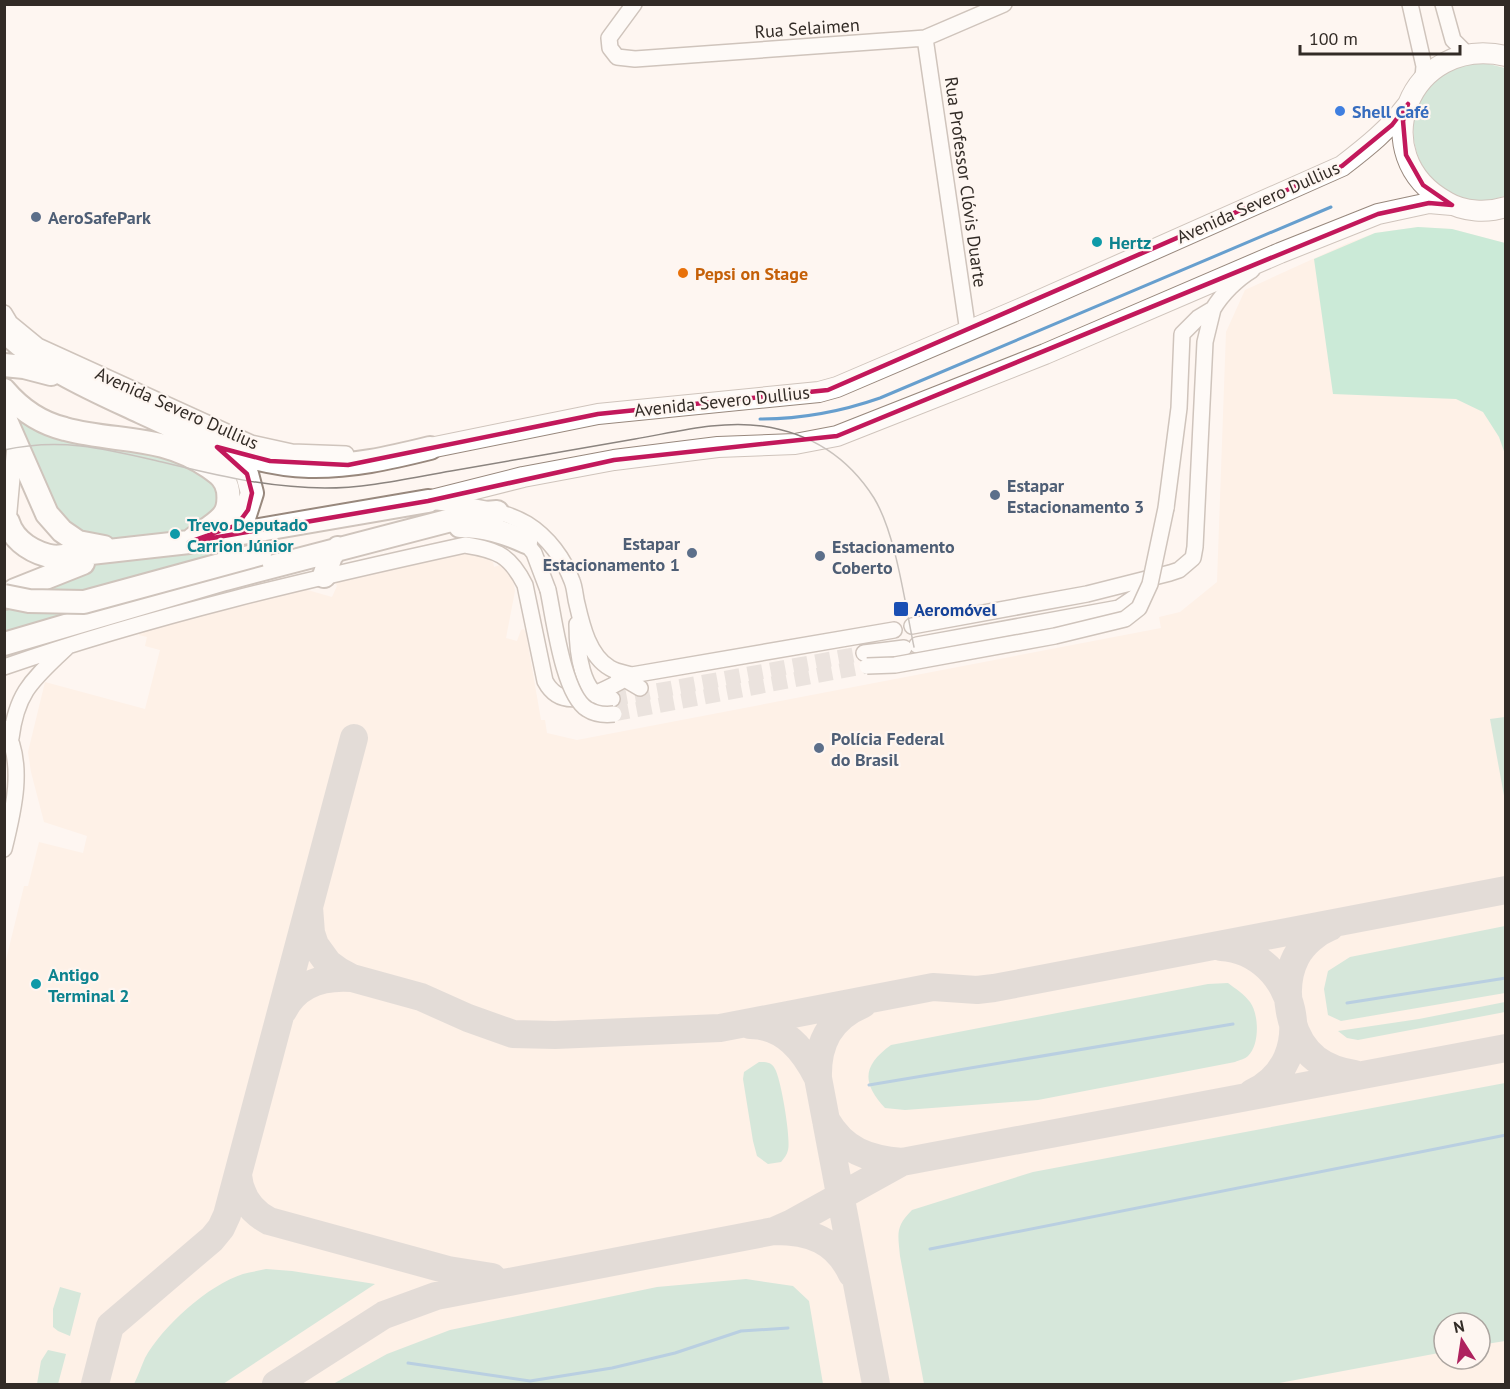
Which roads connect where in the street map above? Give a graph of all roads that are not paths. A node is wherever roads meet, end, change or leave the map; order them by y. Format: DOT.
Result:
graph roads {
  1 [pos="634,4"];
  2 [pos="1004,4"];
  3 [pos="1410,4"];
  4 [pos="1443,4"];
  5 [pos="925,38"];
  6 [pos="1467,54"];
  7 [pos="1506,56"];
  8 [pos="1423,78"];
  9 [pos="1407,104"];
  10 [pos="1452,205"];
  11 [pos="1506,207"];
  12 [pos="1482,211"];
  13 [pos="1506,220"];
  14 [pos="1280,253"];
  15 [pos="1212,309"];
  16 [pos="4,313"];
  17 [pos="4,331"];
  18 [pos="968,332"];
  19 [pos="4,365"];
  20 [pos="72,380"];
  21 [pos="4,390"];
  22 [pos="9,427"];
  23 [pos="217,447"];
  24 [pos="430,448"];
  25 [pos="428,501"];
  26 [pos="497,512"];
  27 [pos="6,526"];
  28 [pos="420,527"];
  29 [pos="189,542"];
  30 [pos="526,542"];
  31 [pos="338,548"];
  32 [pos="121,551"];
  33 [pos="324,576"];
  34 [pos="1141,593"];
  35 [pos="4,597"];
  36 [pos="577,606"];
  37 [pos="912,626"];
  38 [pos="894,630"];
  39 [pos="72,643"];
  40 [pos="4,644"];
  41 [pos="4,667"];
  42 [pos="632,681"];
  43 [pos="593,694"];
  44 [pos="8,733"];
  45 [pos="4,849"];
  1 -- 5 [label="street, Rua Selaimen"];
  2 -- 5 [label="street, Rua Selaimen"];
  3 -- 8 [label="street"];
  4 -- 6 [label="street"];
  5 -- 18 [label="street, Rua Professor Clóvis Duarte"];
  6 -- 7 [label="main road"];
  6 -- 8 [label="main road"];
  8 -- 9 [label="main road, Avenida Severo Dullius"];
  9 -- 10 [label="main road"];
  9 -- 18 [label="main road, Avenida Severo Dullius"];
  10 -- 12 [label="main road"];
  10 -- 14 [label="main road"];
  11 -- 12 [label="main road"];
  12 -- 13 [label="main road"];
  14 -- 15 [label="street"];
  14 -- 25 [label="main road"];
  15 -- 34 [label="street, bridge"];
  15 -- 37 [label="street"];
  16 -- 24 [label="street, Avenida Severo Dullius"];
  17 -- 20 [label="highway"];
  18 -- 24 [label="main road, Avenida Severo Dullius"];
  19 -- 20 [label="highway"];
  20 -- 23 [label="highway"];
  21 -- 29 [label="highway"];
  22 -- 27 [label="street"];
  22 -- 32 [label="highway"];
  23 -- 24 [label="highway"];
  23 -- 29 [label="highway"];
  25 -- 26 [label="street"];
  25 -- 29 [label="highway"];
  25 -- 35 [label="highway, bridge"];
  26 -- 28 [label="highway"];
  26 -- 30 [label="street"];
  26 -- 36 [label="street"];
  27 -- 32 [label="highway"];
  28 -- 30 [label="highway"];
  28 -- 31 [label="highway"];
  29 -- 32 [label="highway"];
  30 -- 43 [label="street, bridge"];
  31 -- 33 [label="highway"];
  31 -- 40 [label="highway"];
  32 -- 35 [label="highway"];
  33 -- 39 [label="street"];
  33 -- 43 [label="street"];
  36 -- 42 [label="street"];
  36 -- 43 [label="street"];
  38 -- 42 [label="street"];
  39 -- 41 [label="street"];
  39 -- 44 [label="street"];
  42 -- 43 [label="street"];
  44 -- 45 [label="street"];
}
